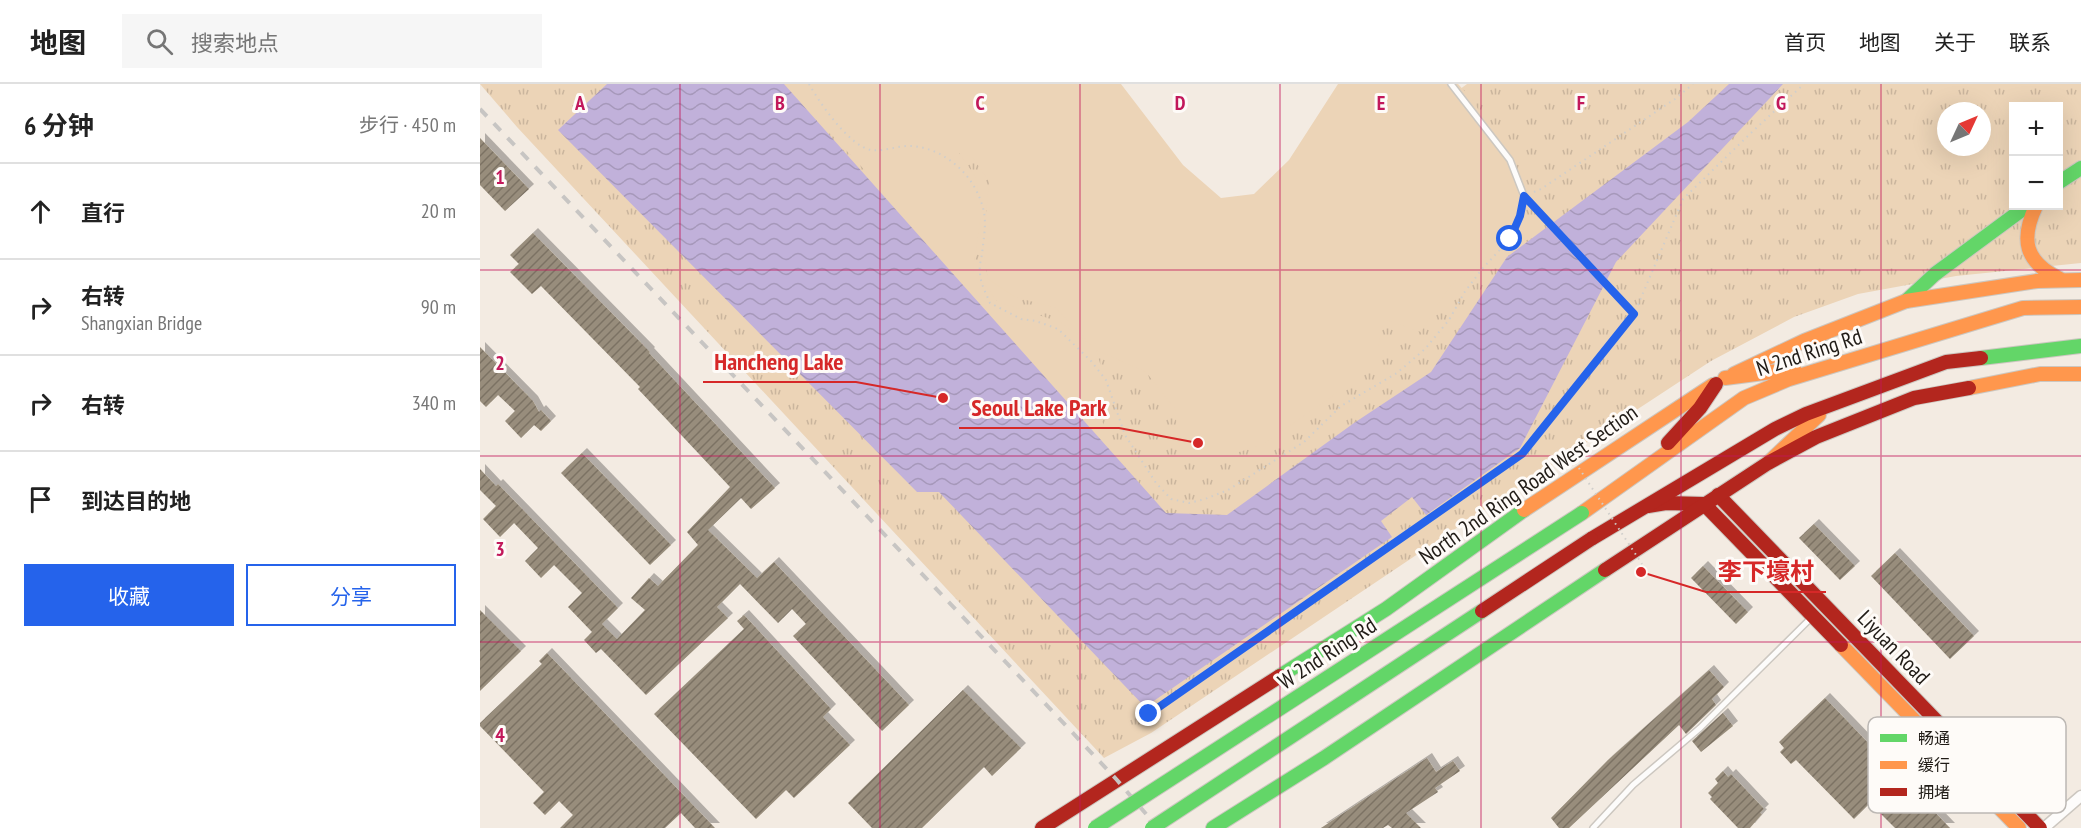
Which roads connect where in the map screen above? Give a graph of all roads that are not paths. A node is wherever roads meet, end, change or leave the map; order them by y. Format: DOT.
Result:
graph roads {
  1 [pos="1451,84"];
  2 [pos="2081,168"];
  3 [pos="2063,180"];
  4 [pos="2022,210"];
  5 [pos="2034,210"];
  6 [pos="2063,280"];
  7 [pos="2081,280"];
  8 [pos="1906,302"];
  9 [pos="2081,307"];
  10 [pos="1634,314"];
  11 [pos="2081,346"];
  12 [pos="1838,364"];
  13 [pos="2081,374"];
  14 [pos="1721,381"];
  15 [pos="1839,403"];
  16 [pos="1768,463"];
  17 [pos="1648,467"];
  18 [pos="1718,495"];
  19 [pos="1704,504"];
  20 [pos="1642,507"];
  21 [pos="1582,513"];
  22 [pos="1813,616"];
  23 [pos="1911,717"];
  24 [pos="1934,717"];
  25 [pos="2081,796"];
  26 [pos="2066,808"];
  27 [pos="2004,813"];
  28 [pos="2027,813"];
  29 [pos="2060,813"];
  30 [pos="1041,828"];
  31 [pos="1095,828"];
  32 [pos="1152,828"];
  33 [pos="1213,828"];
  34 [pos="1593,828"];
  35 [pos="2019,828"];
  36 [pos="2042,828"];
  1 -- 10 [label="lane"];
  2 -- 3 [label="main road"];
  4 -- 8 [label="main road"];
  5 -- 6 [label="main road"];
  6 -- 7 [label="main road, North 2nd Ring Road West Section"];
  6 -- 8 [label="main road, North 2nd Ring Road West Section"];
  8 -- 14 [label="main road, North 2nd Ring Road West Section"];
  9 -- 12 [label="main road, N 2nd Ring Rd"];
  11 -- 15 [label="main road"];
  12 -- 14 [label="main road"];
  12 -- 17 [label="main road, N 2nd Ring Rd"];
  13 -- 16 [label="main road"];
  14 -- 17 [label="main road"];
  14 -- 30 [label="main road, North 2nd Ring Road West Section"];
  15 -- 16 [label="main road"];
  15 -- 20 [label="main road"];
  16 -- 18 [label="main road"];
  17 -- 21 [label="main road, N 2nd Ring Rd"];
  18 -- 19 [label="main road"];
  18 -- 24 [label="main road, Liyuan Road"];
  19 -- 20 [label="main road"];
  19 -- 22 [label="main road, Liyuan Road"];
  19 -- 33 [label="main road"];
  20 -- 32 [label="main road, bridge"];
  21 -- 31 [label="main road, W 2nd Ring Rd, bridge"];
  22 -- 23 [label="main road, Liyuan Road"];
  22 -- 34 [label="lane"];
  25 -- 26 [label="street"];
  27 -- 35 [label="main road, Liyuan Road"];
  28 -- 36 [label="main road, Liyuan Road"];
  29 -- 36 [label="street"];
}
